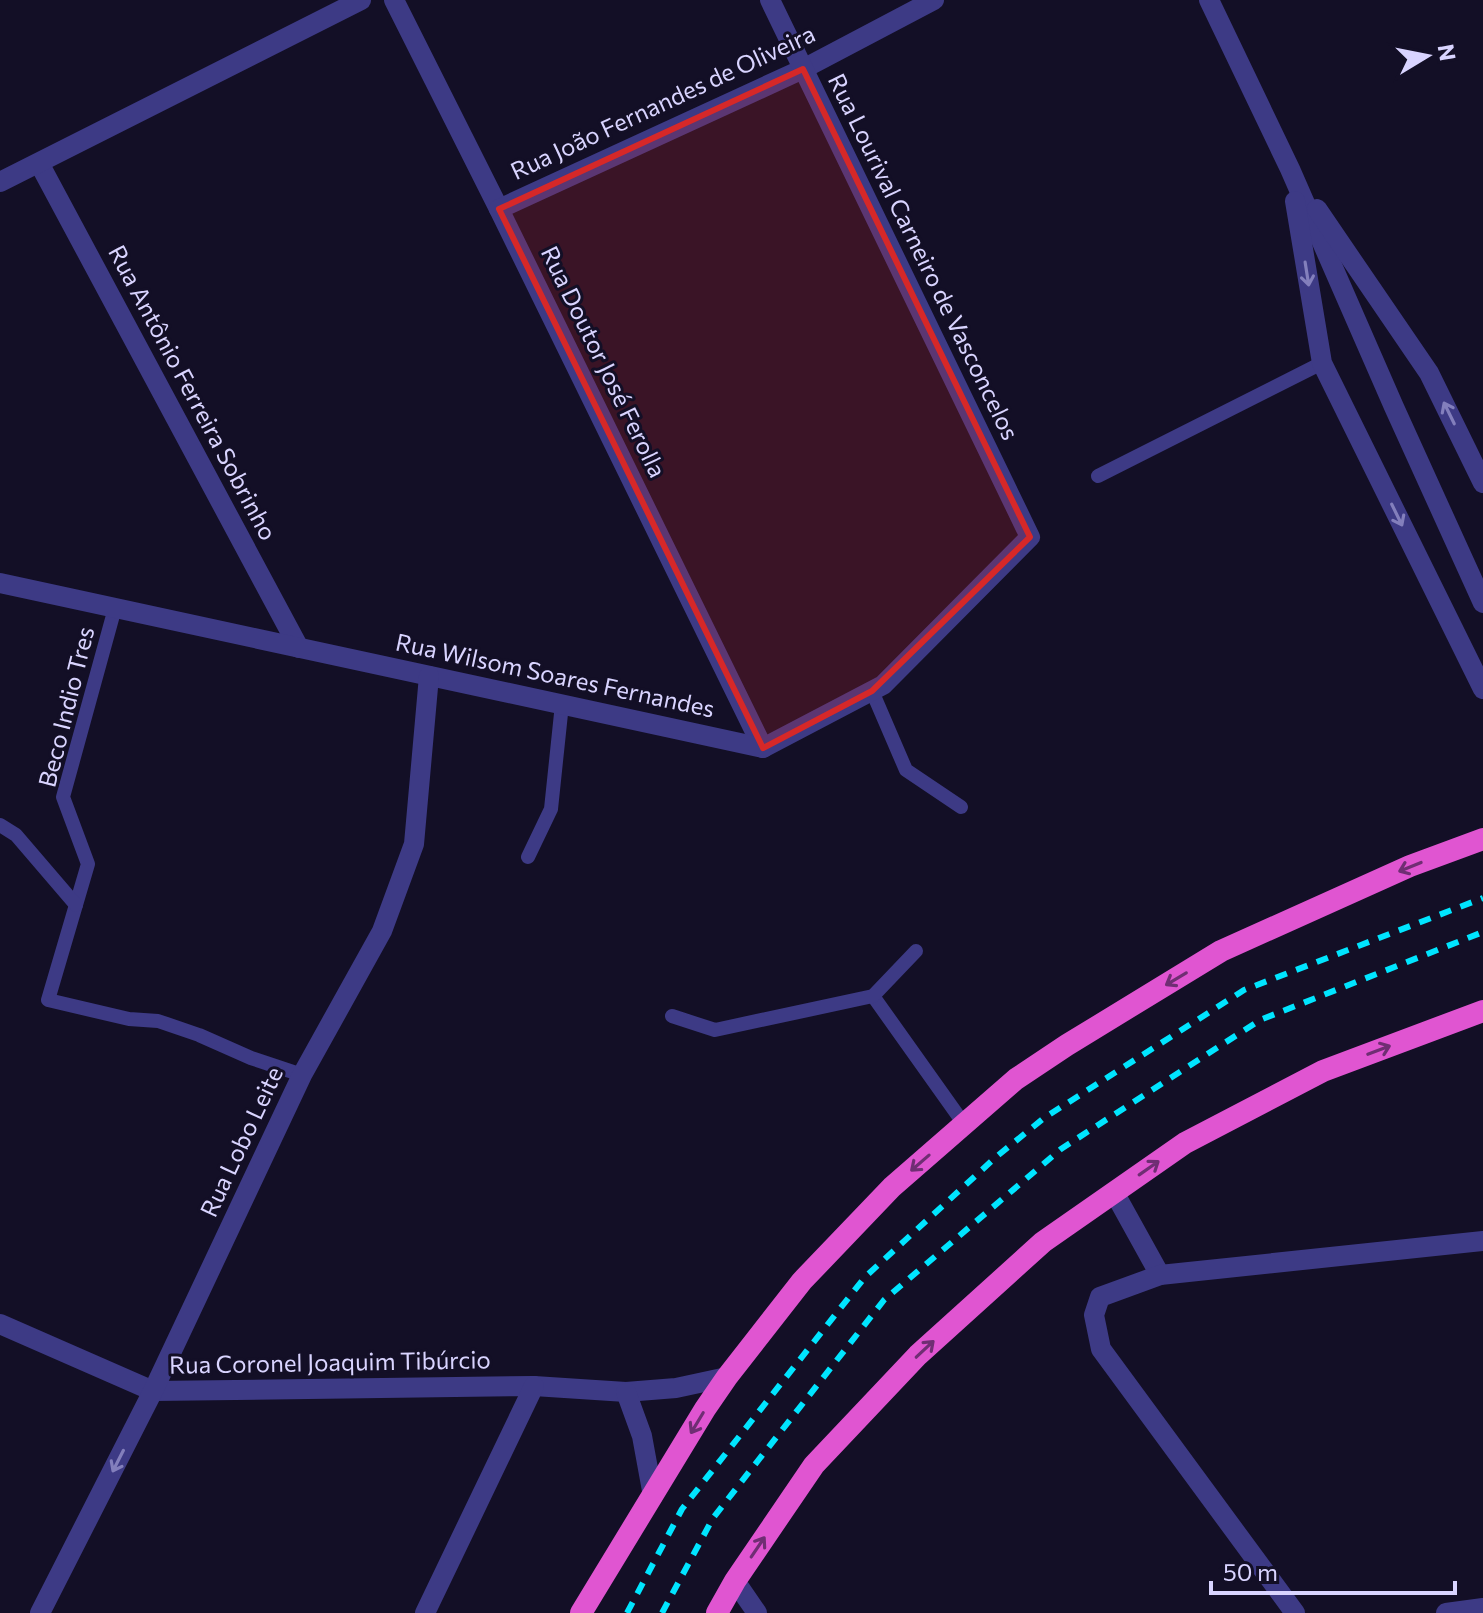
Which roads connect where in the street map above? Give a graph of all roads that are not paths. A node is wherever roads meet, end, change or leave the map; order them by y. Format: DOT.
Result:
graph roads {
  1 [pos="361,0"];
  2 [pos="394,0"];
  3 [pos="770,0"];
  4 [pos="934,0"];
  5 [pos="1209,0"];
  6 [pos="803,69"];
  7 [pos="39,163"];
  8 [pos="1290,169"];
  9 [pos="0,182"];
  10 [pos="499,209"];
  11 [pos="1322,363"];
  12 [pos="1098,476"];
  13 [pos="1483,483"];
  14 [pos="0,583"];
  15 [pos="1483,603"];
  16 [pos="115,608"];
  17 [pos="299,648"];
  18 [pos="429,676"];
  19 [pos="1483,689"];
  20 [pos="872,691"];
  21 [pos="562,704"];
  22 [pos="763,748"];
  23 [pos="961,807"];
  24 [pos="0,825"];
  25 [pos="1483,839"];
  26 [pos="528,857"];
  27 [pos="76,905"];
  28 [pos="916,951"];
  29 [pos="873,996"];
  30 [pos="1483,1011"];
  31 [pos="672,1016"];
  32 [pos="302,1075"];
  33 [pos="964,1124"];
  34 [pos="1114,1192"];
  35 [pos="1483,1241"];
  36 [pos="1160,1275"];
  37 [pos="0,1324"];
  38 [pos="727,1377"];
  39 [pos="534,1386"];
  40 [pos="153,1391"];
  41 [pos="626,1392"];
  42 [pos="653,1496"];
  43 [pos="735,1581"];
  44 [pos="1483,1608"];
  45 [pos="40,1613"];
  46 [pos="425,1613"];
  47 [pos="581,1613"];
  48 [pos="717,1613"];
  49 [pos="757,1613"];
  50 [pos="1295,1613"];
  51 [pos="1446,1613"];
  1 -- 7 [label="street"];
  2 -- 10 [label="street, Rua Doutor José Ferolla"];
  3 -- 6 [label="street, Rua Lourival Carneiro de Vasconcelos"];
  4 -- 6 [label="street, Rua João Fernandes de Oliveira"];
  5 -- 8 [label="street"];
  6 -- 10 [label="street, Rua João Fernandes de Oliveira"];
  6 -- 20 [label="street, Rua Lourival Carneiro de Vasconcelos"];
  7 -- 9 [label="street"];
  7 -- 17 [label="street, Rua Antônio Ferreira Sobrinho"];
  8 -- 11 [label="street, one-way"];
  13 -- 8 [label="street, one-way"];
  8 -- 15 [label="street"];
  10 -- 22 [label="street, Rua Doutor José Ferolla"];
  11 -- 12 [label="lane"];
  11 -- 19 [label="street, one-way"];
  14 -- 16 [label="street, Rua Wilsom Soares Fernandes"];
  16 -- 17 [label="street, Rua Wilsom Soares Fernandes"];
  16 -- 27 [label="lane, Beco Indio Tres"];
  17 -- 18 [label="street, Rua Wilsom Soares Fernandes"];
  18 -- 21 [label="street, Rua Wilsom Soares Fernandes"];
  18 -- 32 [label="street, Rua Lobo Leite"];
  20 -- 22 [label="street"];
  20 -- 23 [label="lane"];
  21 -- 22 [label="street, Rua Wilsom Soares Fernandes"];
  21 -- 26 [label="lane"];
  24 -- 27 [label="lane"];
  25 -- 33 [label="highway, one-way"];
  27 -- 32 [label="lane, Beco Indio Tres"];
  28 -- 29 [label="lane"];
  29 -- 31 [label="lane"];
  29 -- 33 [label="lane"];
  34 -- 30 [label="highway, one-way"];
  32 -- 40 [label="street, Rua Lobo Leite"];
  33 -- 38 [label="highway, one-way"];
  34 -- 36 [label="street"];
  43 -- 34 [label="highway, one-way"];
  35 -- 36 [label="street"];
  36 -- 50 [label="street"];
  37 -- 40 [label="street, Rua Coronel Joaquim Tibúrcio"];
  38 -- 41 [label="street, Rua Coronel Joaquim Tibúrcio"];
  38 -- 42 [label="highway, one-way"];
  39 -- 40 [label="street, Rua Coronel Joaquim Tibúrcio"];
  39 -- 41 [label="street, Rua Coronel Joaquim Tibúrcio"];
  39 -- 46 [label="street"];
  40 -- 45 [label="street, Rua Lobo Leite, one-way"];
  41 -- 42 [label="street"];
  42 -- 47 [label="highway"];
  43 -- 48 [label="highway"];
  43 -- 49 [label="street"];
  44 -- 51 [label="street"];
}
